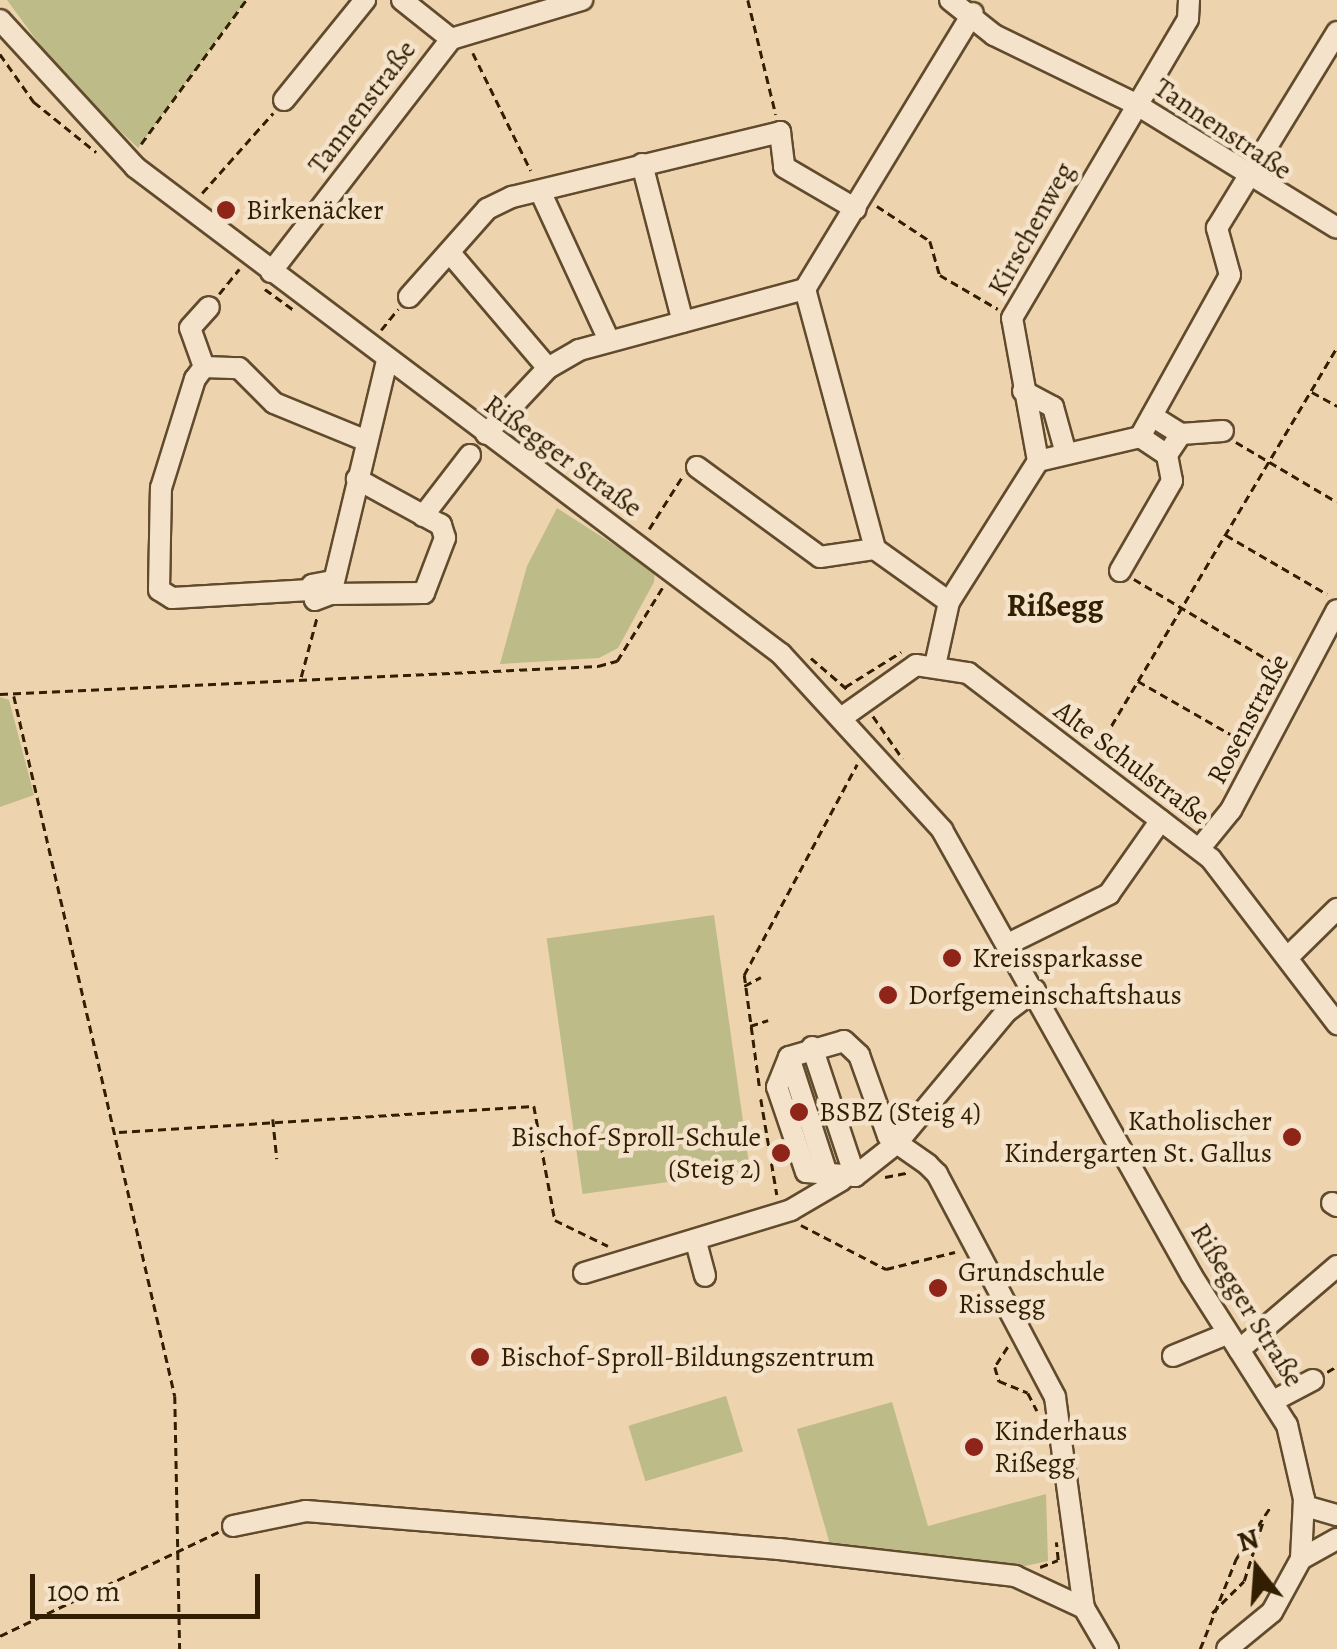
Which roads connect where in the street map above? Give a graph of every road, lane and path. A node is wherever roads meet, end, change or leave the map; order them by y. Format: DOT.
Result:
graph roads {
  1 [pos="246,0"];
  2 [pos="365,0"];
  3 [pos="402,0"];
  4 [pos="582,0"];
  5 [pos="748,0"];
  6 [pos="1189,0"];
  7 [pos="953,1"];
  8 [pos="972,13"];
  9 [pos="0,20"];
  10 [pos="1337,32"];
  11 [pos="457,36"];
  12 [pos="0,54"];
  13 [pos="284,100"];
  14 [pos="1134,103"];
  15 [pos="780,132"];
  16 [pos="138,148"];
  17 [pos="103,159"];
  18 [pos="642,164"];
  19 [pos="1248,181"];
  20 [pos="540,191"];
  21 [pos="200,195"];
  22 [pos="860,203"];
  23 [pos="1337,228"];
  24 [pos="450,253"];
  25 [pos="225,258"];
  26 [pos="240,269"];
  27 [pos="271,272"];
  28 [pos="231,280"];
  29 [pos="806,289"];
  30 [pos="409,297"];
  31 [pos="209,307"];
  32 [pos="1012,318"];
  33 [pos="308,322"];
  34 [pos="684,322"];
  35 [pos="381,331"];
  36 [pos="609,340"];
  37 [pos="1337,347"];
  38 [pos="387,360"];
  39 [pos="204,367"];
  40 [pos="548,368"];
  41 [pos="1023,391"];
  42 [pos="1311,391"];
  43 [pos="1337,406"];
  44 [pos="1152,416"];
  45 [pos="1224,431"];
  46 [pos="486,434"];
  47 [pos="1180,434"];
  48 [pos="1140,437"];
  49 [pos="364,440"];
  50 [pos="1065,450"];
  51 [pos="470,455"];
  52 [pos="1167,455"];
  53 [pos="1038,462"];
  54 [pos="1270,462"];
  55 [pos="694,465"];
  56 [pos="357,480"];
  57 [pos="1337,502"];
  58 [pos="423,516"];
  59 [pos="648,530"];
  60 [pos="1226,535"];
  61 [pos="875,549"];
  62 [pos="672,569"];
  63 [pos="1120,571"];
  64 [pos="322,592"];
  65 [pos="1337,600"];
  66 [pos="949,602"];
  67 [pos="1181,608"];
  68 [pos="1337,610"];
  69 [pos="936,661"];
  70 [pos="1300,679"];
  71 [pos="300,680"];
  72 [pos="1137,680"];
  73 [pos="0,694"];
  74 [pos="14,696"];
  75 [pos="844,716"];
  76 [pos="877,752"];
  77 [pos="1262,752"];
  78 [pos="1094,753"];
  79 [pos="1161,820"];
  80 [pos="1200,848"];
  81 [pos="1337,909"];
  82 [pos="1008,944"];
  83 [pos="1288,957"];
  84 [pos="760,978"];
  85 [pos="742,986"];
  86 [pos="1036,990"];
  87 [pos="768,1020"];
  88 [pos="1337,1024"];
  89 [pos="750,1027"];
  90 [pos="812,1046"];
  91 [pos="273,1118"];
  92 [pos="118,1132"];
  93 [pos="898,1144"];
  94 [pos="277,1158"];
  95 [pos="928,1166"];
  96 [pos="849,1176"];
  97 [pos="780,1214"];
  98 [pos="696,1242"];
  99 [pos="976,1248"];
  100 [pos="635,1260"];
  101 [pos="1337,1266"];
  102 [pos="584,1273"];
  103 [pos="706,1276"];
  104 [pos="1009,1338"];
  105 [pos="1233,1342"];
  106 [pos="1173,1356"];
  107 [pos="1313,1380"];
  108 [pos="1275,1400"];
  109 [pos="1042,1420"];
  110 [pos="1271,1506"];
  111 [pos="1304,1506"];
  112 [pos="1337,1514"];
  113 [pos="1263,1520"];
  114 [pos="234,1526"];
  115 [pos="1054,1531"];
  116 [pos="1337,1540"];
  117 [pos="182,1546"];
  118 [pos="1301,1558"];
  119 [pos="1016,1576"];
  120 [pos="1084,1608"];
  121 [pos="1210,1613"];
  122 [pos="0,1636"];
  123 [pos="180,1649"];
  124 [pos="1108,1649"];
  125 [pos="1200,1649"];
  126 [pos="1228,1649"];
  1 -- 16 [label="path"];
  2 -- 13 [label="street"];
  3 -- 11 [label="street"];
  4 -- 11 [label="street"];
  5 -- 15 [label="path"];
  6 -- 14 [label="street, Kirschenweg"];
  7 -- 8 [label="street, Tannenstraße"];
  8 -- 14 [label="street, Tannenstraße"];
  8 -- 22 [label="street"];
  9 -- 27 [label="street, Rißegger Straße"];
  10 -- 19 [label="street"];
  11 -- 20 [label="path"];
  11 -- 27 [label="street, Tannenstraße"];
  12 -- 17 [label="path"];
  13 -- 21 [label="path"];
  14 -- 19 [label="street, Tannenstraße"];
  14 -- 32 [label="street, Kirschenweg"];
  15 -- 18 [label="street"];
  15 -- 22 [label="street"];
  18 -- 20 [label="street"];
  18 -- 34 [label="street"];
  19 -- 23 [label="street, Tannenstraße"];
  19 -- 44 [label="street"];
  20 -- 24 [label="street"];
  20 -- 36 [label="street"];
  22 -- 29 [label="street"];
  22 -- 32 [label="path"];
  24 -- 30 [label="street"];
  24 -- 40 [label="street"];
  25 -- 26 [label="path"];
  26 -- 28 [label="path"];
  26 -- 33 [label="path"];
  27 -- 38 [label="street, Rißegger Straße"];
  29 -- 34 [label="street"];
  29 -- 61 [label="street"];
  30 -- 35 [label="path"];
  31 -- 39 [label="street"];
  32 -- 41 [label="street, Kirschenweg"];
  34 -- 36 [label="street"];
  36 -- 40 [label="street"];
  37 -- 42 [label="path"];
  38 -- 46 [label="street, Rißegger Straße"];
  38 -- 49 [label="street"];
  39 -- 49 [label="street"];
  39 -- 64 [label="street"];
  40 -- 46 [label="street"];
  41 -- 50 [label="street"];
  41 -- 53 [label="street, Kirschenweg"];
  42 -- 43 [label="path"];
  42 -- 54 [label="path"];
  44 -- 47 [label="street"];
  44 -- 48 [label="street"];
  45 -- 47 [label="street"];
  45 -- 54 [label="path"];
  46 -- 62 [label="street, Rißegger Straße"];
  47 -- 52 [label="street"];
  48 -- 50 [label="street"];
  48 -- 52 [label="street"];
  49 -- 56 [label="street"];
  50 -- 53 [label="street"];
  51 -- 58 [label="street"];
  52 -- 63 [label="street"];
  53 -- 66 [label="street"];
  54 -- 57 [label="path"];
  54 -- 60 [label="path"];
  55 -- 59 [label="path"];
  55 -- 61 [label="street"];
  56 -- 58 [label="street"];
  56 -- 64 [label="street"];
  58 -- 64 [label="street"];
  60 -- 65 [label="path"];
  60 -- 67 [label="path"];
  61 -- 66 [label="street"];
  62 -- 71 [label="path"];
  62 -- 75 [label="street, Rißegger Straße"];
  63 -- 67 [label="path"];
  64 -- 71 [label="path"];
  66 -- 69 [label="street"];
  67 -- 70 [label="path"];
  67 -- 72 [label="path"];
  68 -- 70 [label="street, Rosenstraße"];
  69 -- 75 [label="street"];
  69 -- 79 [label="street, Alte Schulstraße"];
  70 -- 77 [label="street, Rosenstraße"];
  71 -- 74 [label="path"];
  72 -- 77 [label="path"];
  72 -- 78 [label="path"];
  73 -- 74 [label="path"];
  74 -- 92 [label="path"];
  75 -- 76 [label="street, Rißegger Straße"];
  76 -- 82 [label="street, Rißegger Straße"];
  76 -- 85 [label="path"];
  77 -- 80 [label="street, Rosenstraße"];
  79 -- 80 [label="street, Alte Schulstraße"];
  79 -- 82 [label="street"];
  80 -- 83 [label="street, Alte Schulstraße"];
  81 -- 83 [label="street"];
  82 -- 86 [label="street, Rißegger Straße"];
  83 -- 88 [label="street, Alte Schulstraße"];
  84 -- 85 [label="path"];
  85 -- 89 [label="path"];
  86 -- 93 [label="street"];
  86 -- 105 [label="street, Rißegger Straße"];
  87 -- 89 [label="path"];
  89 -- 97 [label="path"];
  90 -- 93 [label="street"];
  90 -- 96 [label="street"];
  90 -- 96 [label="street"];
  91 -- 92 [label="path"];
  91 -- 94 [label="path"];
  91 -- 100 [label="path"];
  92 -- 117 [label="path"];
  93 -- 95 [label="street"];
  93 -- 96 [label="street"];
  95 -- 96 [label="path"];
  95 -- 99 [label="street"];
  96 -- 97 [label="street"];
  97 -- 98 [label="street"];
  97 -- 99 [label="path"];
  98 -- 100 [label="street"];
  98 -- 103 [label="street"];
  99 -- 120 [label="street"];
  100 -- 102 [label="street"];
  101 -- 105 [label="street"];
  104 -- 109 [label="path"];
  105 -- 106 [label="street"];
  105 -- 108 [label="street, Rißegger Straße"];
  107 -- 108 [label="street"];
  108 -- 111 [label="street, Rißegger Straße"];
  110 -- 113 [label="path"];
  111 -- 112 [label="street"];
  111 -- 118 [label="street, Rißegger Straße"];
  113 -- 121 [label="path"];
  113 -- 121 [label="path"];
  114 -- 117 [label="path"];
  114 -- 119 [label="street"];
  115 -- 119 [label="path"];
  116 -- 118 [label="street"];
  117 -- 122 [label="path"];
  117 -- 123 [label="path"];
  118 -- 126 [label="street, Rißegger Straße"];
  119 -- 120 [label="street"];
  120 -- 124 [label="street"];
  121 -- 125 [label="path"];
}
